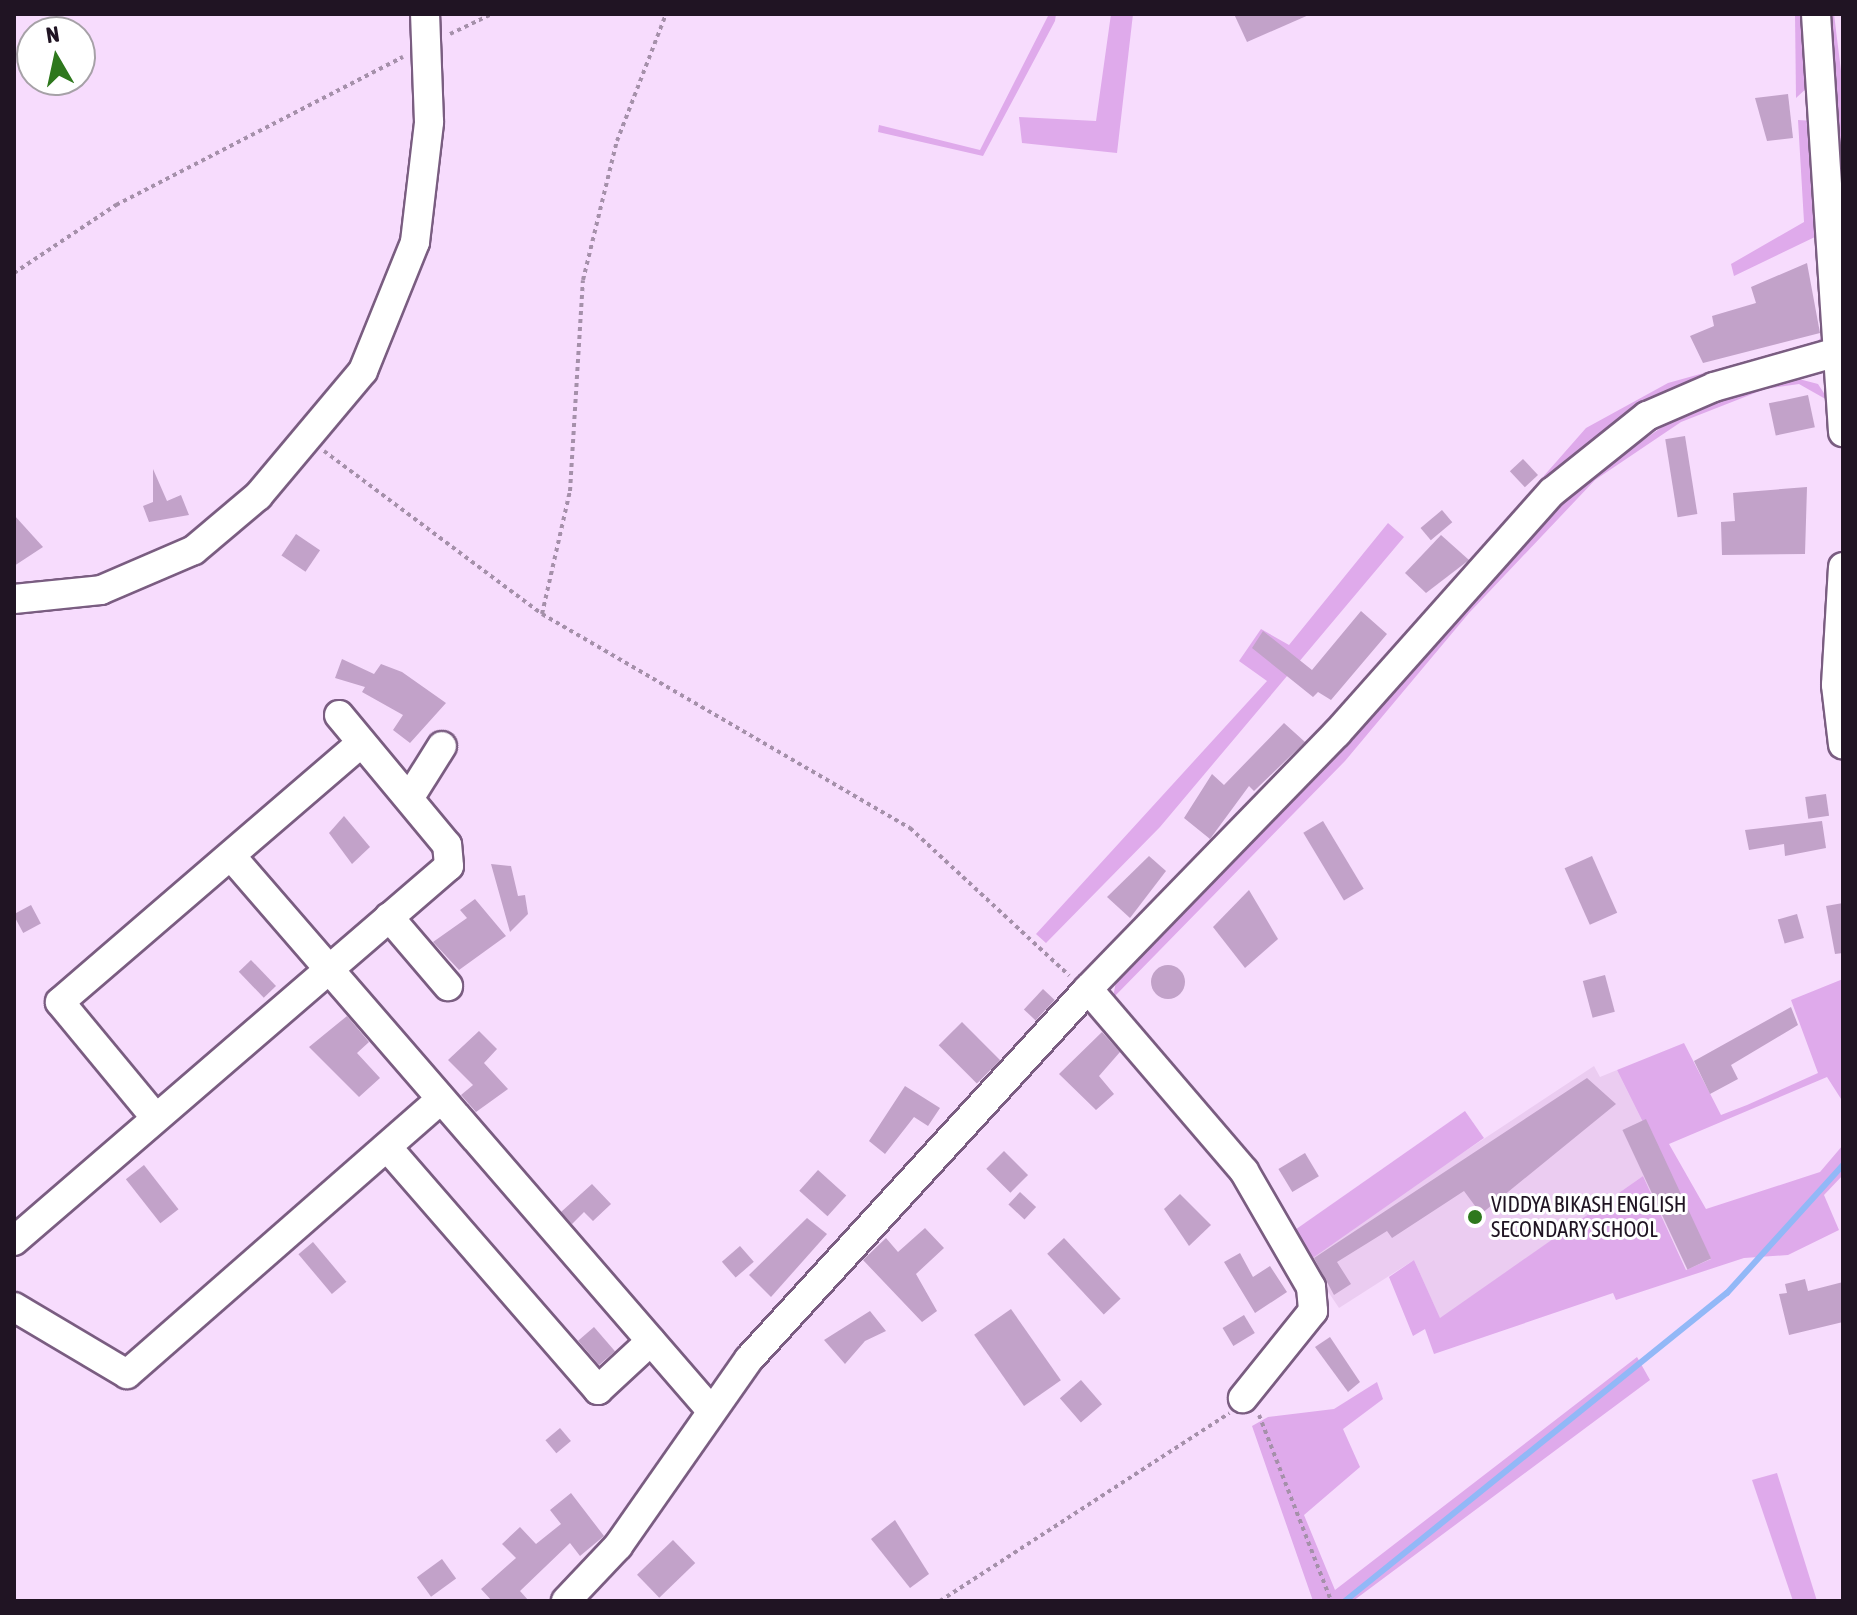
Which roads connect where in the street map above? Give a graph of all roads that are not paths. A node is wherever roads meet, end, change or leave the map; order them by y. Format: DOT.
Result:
graph roads {
  1 [pos="425,14"];
  2 [pos="1816,14"];
  3 [pos="1838,352"];
  4 [pos="1843,432"];
  5 [pos="1843,567"];
  6 [pos="14,599"];
  7 [pos="339,715"];
  8 [pos="361,743"];
  9 [pos="1843,745"];
  10 [pos="442,746"];
  11 [pos="410,797"];
  12 [pos="231,856"];
  13 [pos="389,917"];
  14 [pos="329,970"];
  15 [pos="448,986"];
  16 [pos="1088,989"];
  17 [pos="441,1099"];
  18 [pos="155,1117"];
  19 [pos="387,1147"];
  20 [pos="14,1241"];
  21 [pos="14,1307"];
  22 [pos="651,1341"];
  23 [pos="1246,1394"];
  24 [pos="709,1408"];
  25 [pos="566,1601"];
  1 -- 6 [label="street"];
  2 -- 3 [label="street"];
  3 -- 4 [label="street"];
  3 -- 16 [label="street"];
  5 -- 9 [label="street"];
  7 -- 8 [label="street"];
  8 -- 11 [label="street"];
  8 -- 12 [label="street"];
  10 -- 11 [label="street"];
  11 -- 13 [label="street"];
  12 -- 14 [label="street"];
  12 -- 18 [label="street"];
  13 -- 14 [label="street"];
  13 -- 15 [label="street"];
  14 -- 17 [label="street"];
  14 -- 18 [label="street"];
  16 -- 23 [label="street"];
  16 -- 24 [label="street"];
  17 -- 19 [label="street"];
  17 -- 22 [label="street"];
  18 -- 20 [label="street"];
  19 -- 21 [label="street"];
  19 -- 22 [label="street"];
  22 -- 24 [label="street"];
  24 -- 25 [label="street"];
}
